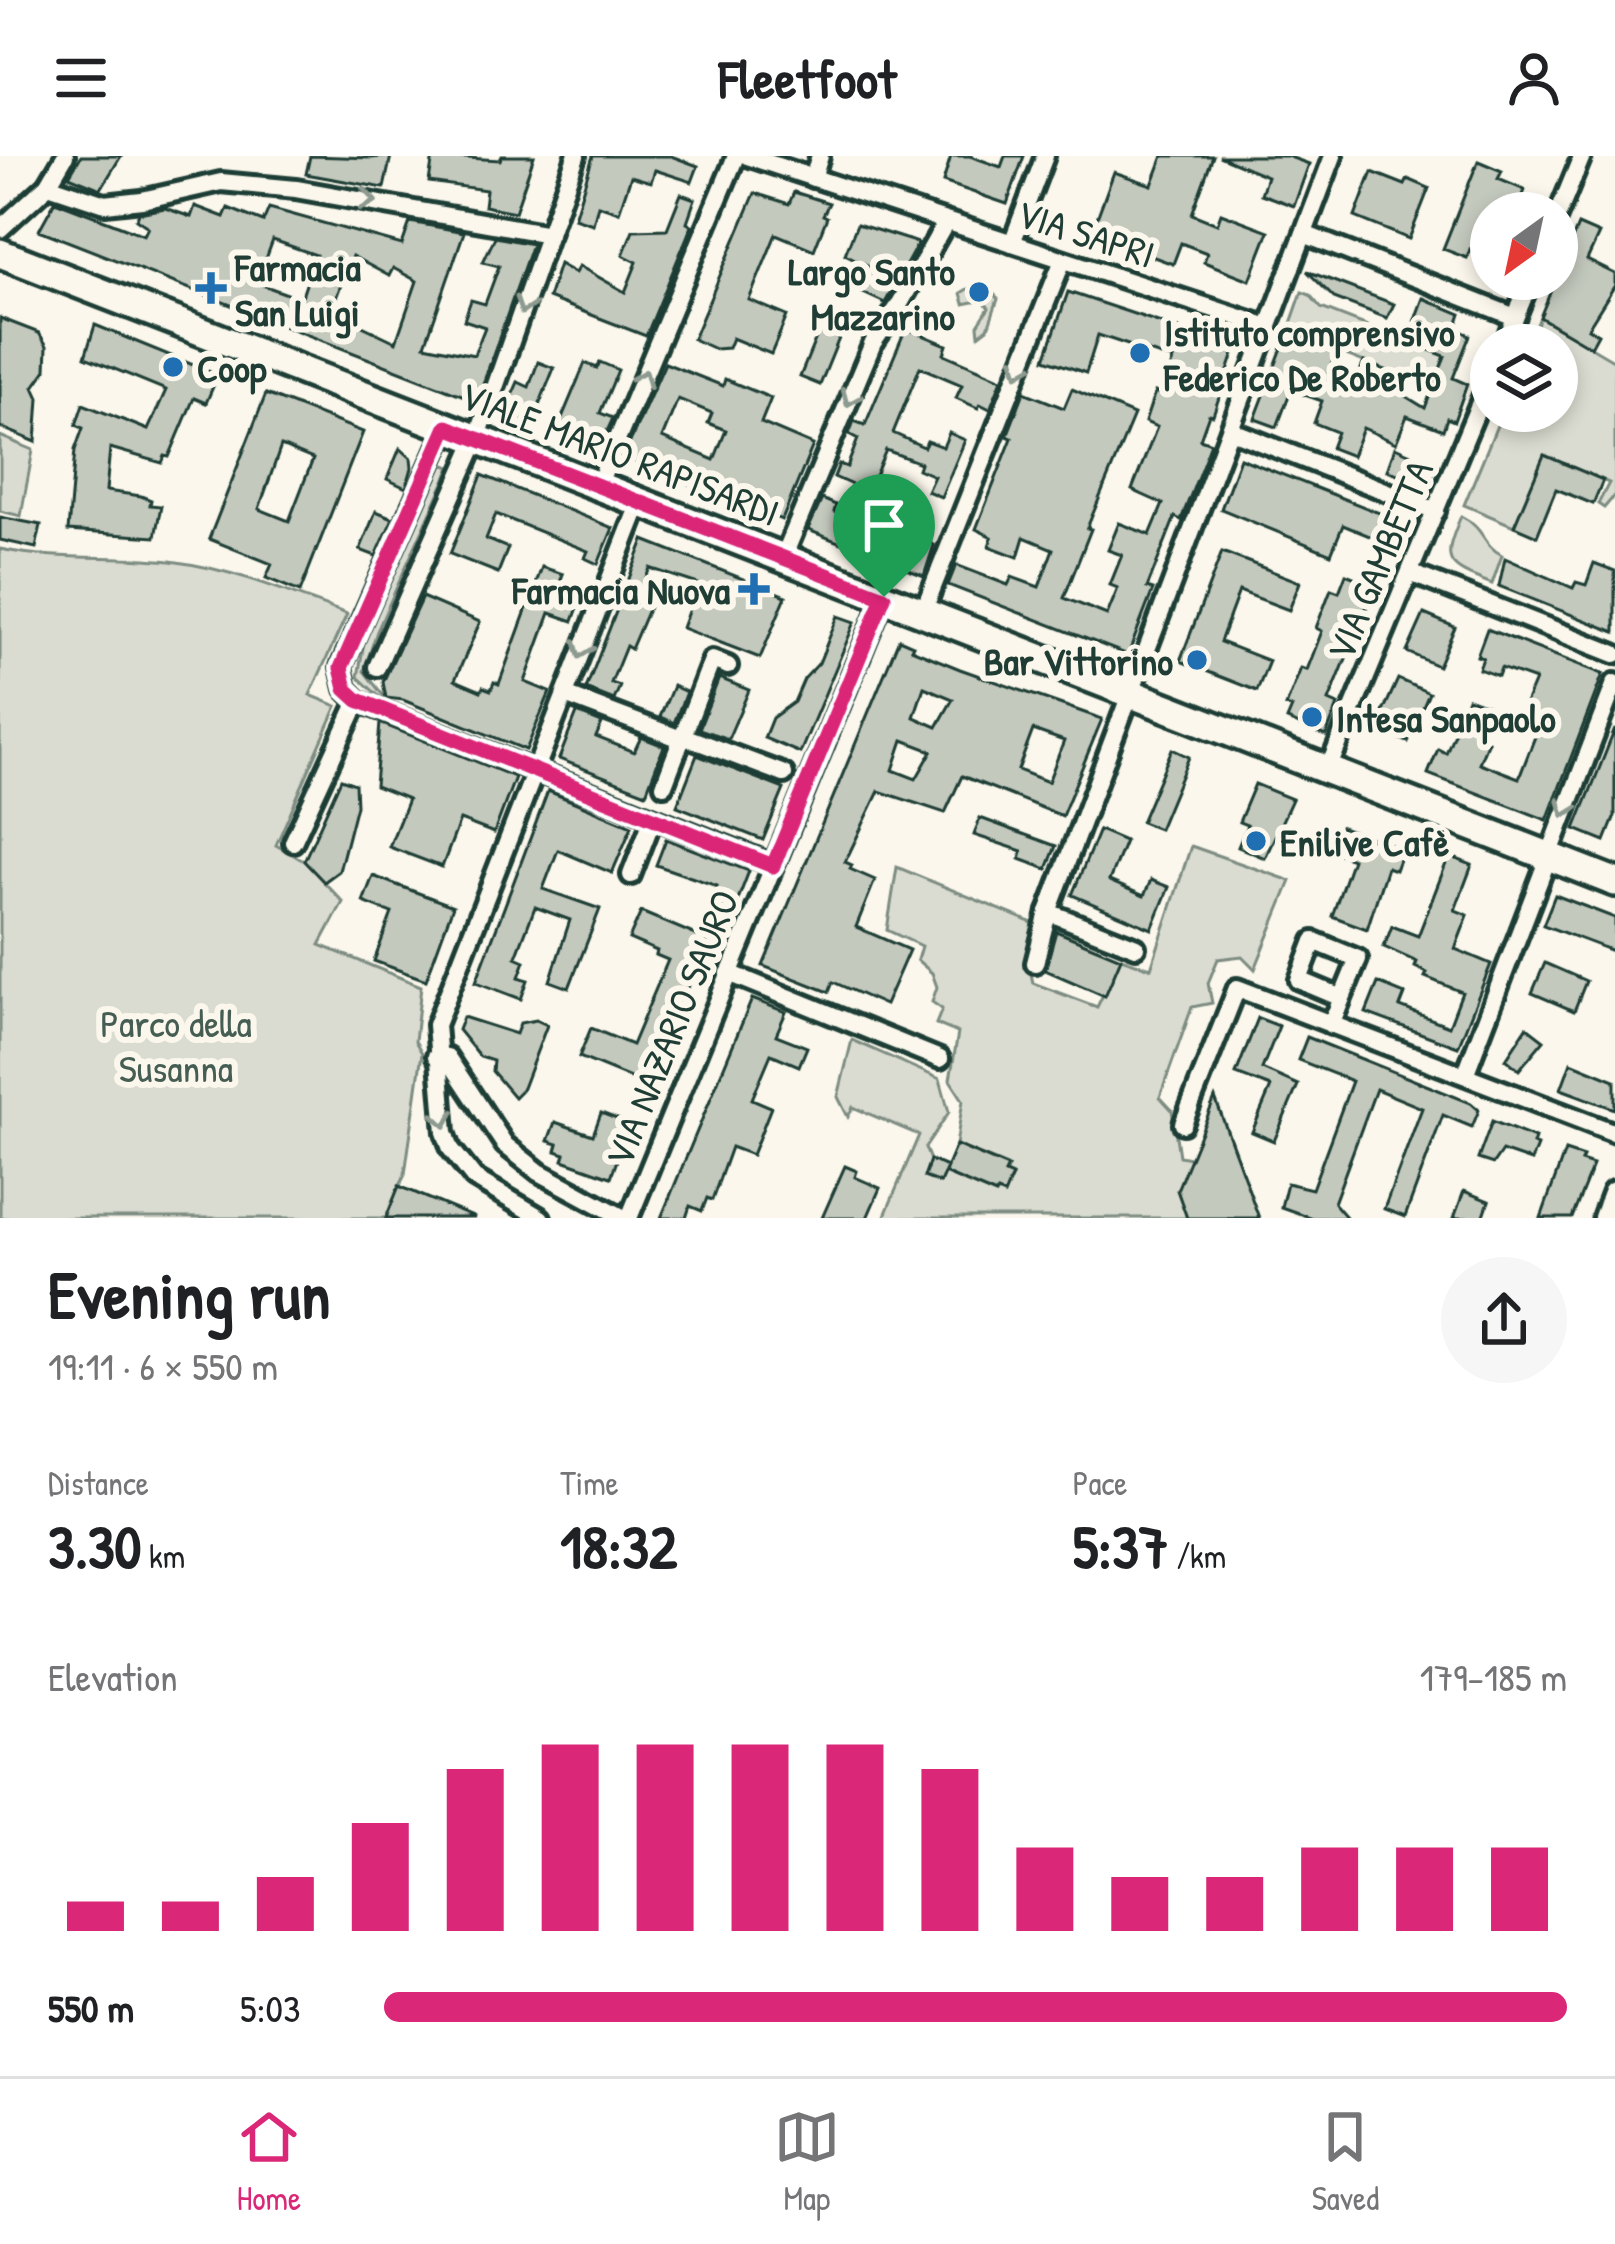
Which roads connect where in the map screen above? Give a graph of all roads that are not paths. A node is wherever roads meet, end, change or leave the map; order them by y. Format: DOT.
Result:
graph roads {
  1 [pos="65,156"];
  2 [pos="576,156"];
  3 [pos="736,156"];
  4 [pos="747,156"];
  5 [pos="820,156"];
  6 [pos="1045,156"];
  7 [pos="1333,156"];
  8 [pos="1582,156"];
  9 [pos="813,178"];
  10 [pos="48,185"];
  11 [pos="1567,192"];
  12 [pos="946,222"];
  13 [pos="0,229"];
  14 [pos="549,234"];
  15 [pos="1304,234"];
  16 [pos="1012,243"];
  17 [pos="0,253"];
  18 [pos="1064,260"];
  19 [pos="1522,300"];
  20 [pos="1515,317"];
  21 [pos="1512,324"];
  22 [pos="1269,327"];
  23 [pos="447,427"];
  24 [pos="1470,428"];
  25 [pos="1230,430"];
  26 [pos="477,439"];
  27 [pos="598,486"];
  28 [pos="640,502"];
  29 [pos="1436,511"];
  30 [pos="783,558"];
  31 [pos="1410,573"];
  32 [pos="884,597"];
  33 [pos="922,612"];
  34 [pos="1615,654"];
  35 [pos="728,666"];
  36 [pos="377,667"];
  37 [pos="1615,683"];
  38 [pos="1130,693"];
  39 [pos="565,695"];
  40 [pos="358,700"];
  41 [pos="682,738"];
  42 [pos="1328,770"];
  43 [pos="536,771"];
  44 [pos="784,775"];
  45 [pos="664,785"];
  46 [pos="653,818"];
  47 [pos="293,842"];
  48 [pos="1548,856"];
  49 [pos="773,866"];
  50 [pos="631,875"];
  51 [pos="1615,882"];
  52 [pos="1048,912"];
  53 [pos="1136,947"];
  54 [pos="1035,963"];
  55 [pos="729,973"];
  56 [pos="1342,998"];
  57 [pos="1331,1024"];
  58 [pos="436,1056"];
  59 [pos="940,1059"];
  60 [pos="1465,1076"];
  61 [pos="1183,1124"];
  62 [pos="1615,1133"];
  63 [pos="1615,1194"];
  64 [pos="541,1218"];
  65 [pos="626,1218"];
  66 [pos="1606,1218"];
  1 -- 10 [label="street"];
  2 -- 14 [label="street"];
  27 -- 3 [label="street, one-way"];
  4 -- 9 [label="street, VIA SAPRI"];
  5 -- 9 [label="street"];
  6 -- 16 [label="street"];
  7 -- 15 [label="street"];
  8 -- 11 [label="street"];
  9 -- 12 [label="street, VIA SAPRI"];
  10 -- 13 [label="street"];
  10 -- 14 [label="street, one-way"];
  12 -- 16 [label="street, VIA SAPRI"];
  12 -- 30 [label="street, one-way"];
  14 -- 26 [label="street, one-way"];
  15 -- 20 [label="street"];
  15 -- 22 [label="street"];
  16 -- 18 [label="street, VIA SAPRI"];
  17 -- 23 [label="main road, VIALE MARIO RAPISARDI"];
  18 -- 22 [label="street, VIA SAPRI"];
  18 -- 33 [label="street, one-way"];
  19 -- 20 [label="street"];
  20 -- 21 [label="street"];
  22 -- 25 [label="street"];
  23 -- 26 [label="main road, VIALE MARIO RAPISARDI"];
  23 -- 40 [label="street"];
  24 -- 29 [label="street, VIA GAMBETTA"];
  25 -- 29 [label="street"];
  25 -- 38 [label="street"];
  26 -- 27 [label="main road, VIALE MARIO RAPISARDI"];
  26 -- 36 [label="street"];
  27 -- 28 [label="main road, VIALE MARIO RAPISARDI"];
  28 -- 30 [label="main road, VIALE MARIO RAPISARDI"];
  28 -- 39 [label="street, one-way"];
  29 -- 31 [label="street, VIA GAMBETTA"];
  30 -- 32 [label="main road, VIALE MARIO RAPISARDI"];
  31 -- 34 [label="street"];
  31 -- 42 [label="street, VIA GAMBETTA"];
  32 -- 33 [label="main road, VIALE MARIO RAPISARDI"];
  32 -- 49 [label="street, VIA NAZARIO SAURO"];
  33 -- 38 [label="main road, VIALE MARIO RAPISARDI"];
  35 -- 41 [label="street"];
  37 -- 48 [label="street, one-way"];
  38 -- 42 [label="main road, VIALE MARIO RAPISARDI"];
  38 -- 52 [label="street"];
  39 -- 41 [label="street"];
  39 -- 43 [label="street"];
  40 -- 43 [label="street"];
  40 -- 47 [label="street"];
  41 -- 44 [label="street"];
  41 -- 45 [label="street"];
  42 -- 48 [label="main road, VIALE MARIO RAPISARDI"];
  43 -- 46 [label="street"];
  43 -- 58 [label="street"];
  46 -- 49 [label="street"];
  46 -- 50 [label="street"];
  48 -- 51 [label="main road, VIALE MARIO RAPISARDI"];
  48 -- 60 [label="street"];
  49 -- 55 [label="street, VIA NAZARIO SAURO"];
  52 -- 53 [label="street"];
  52 -- 54 [label="street"];
  55 -- 59 [label="street"];
  55 -- 65 [label="street, VIA NAZARIO SAURO"];
  56 -- 57 [label="street"];
  57 -- 60 [label="street"];
  57 -- 61 [label="street"];
  58 -- 64 [label="street, one-way"];
  58 -- 65 [label="street"];
  60 -- 62 [label="street"];
  63 -- 66 [label="main road"];
}
